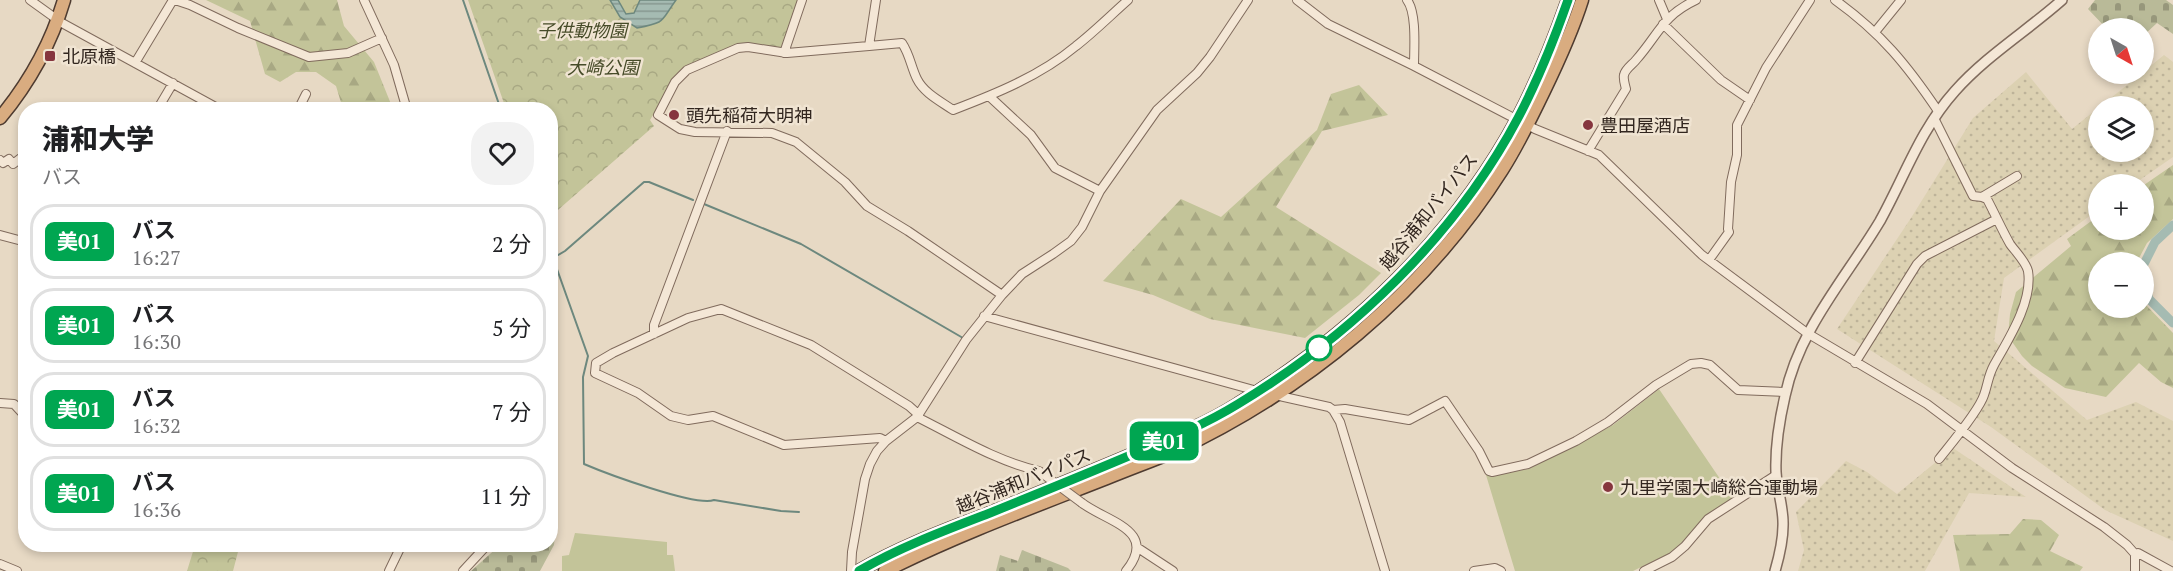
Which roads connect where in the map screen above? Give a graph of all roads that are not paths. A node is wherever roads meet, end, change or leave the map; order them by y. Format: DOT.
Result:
graph roads {
  1 [pos="30,0"];
  2 [pos="64,0"];
  3 [pos="174,0"];
  4 [pos="364,0"];
  5 [pos="801,0"];
  6 [pos="876,0"];
  7 [pos="1248,0"];
  8 [pos="1297,0"];
  9 [pos="1568,0"];
  10 [pos="1582,0"];
  11 [pos="1659,0"];
  12 [pos="1696,0"];
  13 [pos="1810,0"];
  14 [pos="1834,0"];
  15 [pos="1900,0"];
  16 [pos="2062,0"];
  17 [pos="1410,1"];
  18 [pos="1123,2"];
  19 [pos="58,20"];
  20 [pos="1665,22"];
  21 [pos="1875,32"];
  22 [pos="382,38"];
  23 [pos="869,46"];
  24 [pos="784,53"];
  25 [pos="135,63"];
  26 [pos="1414,66"];
  27 [pos="173,83"];
  28 [pos="306,94"];
  29 [pos="989,96"];
  30 [pos="1750,100"];
  31 [pos="162,102"];
  32 [pos="206,102"];
  33 [pos="302,102"];
  34 [pos="405,102"];
  35 [pos="1936,115"];
  36 [pos="0,118"];
  37 [pos="1522,122"];
  38 [pos="727,131"];
  39 [pos="1588,150"];
  40 [pos="0,160"];
  41 [pos="18,160"];
  42 [pos="2017,176"];
  43 [pos="1100,191"];
  44 [pos="1982,197"];
  45 [pos="1997,219"];
  46 [pos="0,235"];
  47 [pos="18,240"];
  48 [pos="1708,260"];
  49 [pos="1002,295"];
  50 [pos="984,316"];
  51 [pos="1807,333"];
  52 [pos="654,334"];
  53 [pos="1855,363"];
  54 [pos="1258,391"];
  55 [pos="1785,392"];
  56 [pos="1275,395"];
  57 [pos="0,402"];
  58 [pos="18,408"];
  59 [pos="1333,410"];
  60 [pos="918,416"];
  61 [pos="1962,430"];
  62 [pos="885,441"];
  63 [pos="1939,459"];
  64 [pos="1776,475"];
  65 [pos="1138,548"];
  66 [pos="398,552"];
  67 [pos="481,552"];
  68 [pos="2135,554"];
  69 [pos="4,567"];
  70 [pos="893,569"];
  71 [pos="17,571"];
  72 [pos="389,571"];
  73 [pos="463,571"];
  74 [pos="851,571"];
  75 [pos="859,571"];
  76 [pos="1126,571"];
  77 [pos="1173,571"];
  78 [pos="1385,571"];
  79 [pos="1474,571"];
  80 [pos="1501,571"];
  81 [pos="1644,571"];
  82 [pos="1774,571"];
  83 [pos="2136,571"];
  84 [pos="2171,571"];
  1 -- 19 [label="street"];
  2 -- 19 [label="highway"];
  3 -- 22 [label="street"];
  3 -- 25 [label="street"];
  4 -- 22 [label="street"];
  5 -- 24 [label="street"];
  6 -- 23 [label="street"];
  7 -- 43 [label="street"];
  8 -- 26 [label="street"];
  9 -- 37 [label="highway, 越谷浦和バイパス"];
  10 -- 37 [label="highway, 越谷浦和バイパス"];
  11 -- 20 [label="street"];
  12 -- 20 [label="street"];
  13 -- 30 [label="street"];
  14 -- 21 [label="street"];
  15 -- 21 [label="street"];
  16 -- 35 [label="street"];
  17 -- 26 [label="street"];
  18 -- 29 [label="street"];
  19 -- 25 [label="street"];
  19 -- 36 [label="highway"];
  20 -- 30 [label="street"];
  20 -- 39 [label="street"];
  21 -- 35 [label="street"];
  22 -- 34 [label="street"];
  23 -- 24 [label="street"];
  23 -- 29 [label="street"];
  24 -- 38 [label="street"];
  25 -- 27 [label="street"];
  26 -- 37 [label="street"];
  27 -- 31 [label="street"];
  27 -- 32 [label="street"];
  28 -- 33 [label="street"];
  29 -- 43 [label="street"];
  30 -- 48 [label="street"];
  35 -- 44 [label="street"];
  35 -- 51 [label="street"];
  37 -- 39 [label="street"];
  37 -- 54 [label="highway, 越谷浦和バイパス"];
  37 -- 56 [label="highway, 越谷浦和バイパス"];
  38 -- 49 [label="street"];
  38 -- 52 [label="street"];
  39 -- 48 [label="street"];
  40 -- 41 [label="street"];
  42 -- 44 [label="street"];
  43 -- 49 [label="street"];
  44 -- 45 [label="street"];
  45 -- 53 [label="street"];
  45 -- 61 [label="street"];
  46 -- 47 [label="street"];
  48 -- 51 [label="street"];
  49 -- 50 [label="street"];
  50 -- 54 [label="street"];
  50 -- 60 [label="street"];
  51 -- 53 [label="street"];
  51 -- 55 [label="street"];
  52 -- 60 [label="street"];
  52 -- 62 [label="street"];
  53 -- 61 [label="street"];
  54 -- 56 [label="street"];
  54 -- 75 [label="highway, 越谷浦和バイパス"];
  55 -- 59 [label="street"];
  55 -- 64 [label="street"];
  56 -- 59 [label="street"];
  56 -- 70 [label="highway, 越谷浦和バイパス"];
  57 -- 58 [label="street"];
  59 -- 78 [label="street"];
  60 -- 62 [label="street"];
  60 -- 65 [label="street, bridge"];
  61 -- 63 [label="street"];
  61 -- 68 [label="street"];
  62 -- 74 [label="street"];
  64 -- 81 [label="street"];
  64 -- 82 [label="street"];
  65 -- 76 [label="street"];
  65 -- 77 [label="street"];
  66 -- 72 [label="street"];
  67 -- 73 [label="street"];
  68 -- 83 [label="street"];
  68 -- 84 [label="street"];
  69 -- 71 [label="street"];
  79 -- 80 [label="street"];
}
